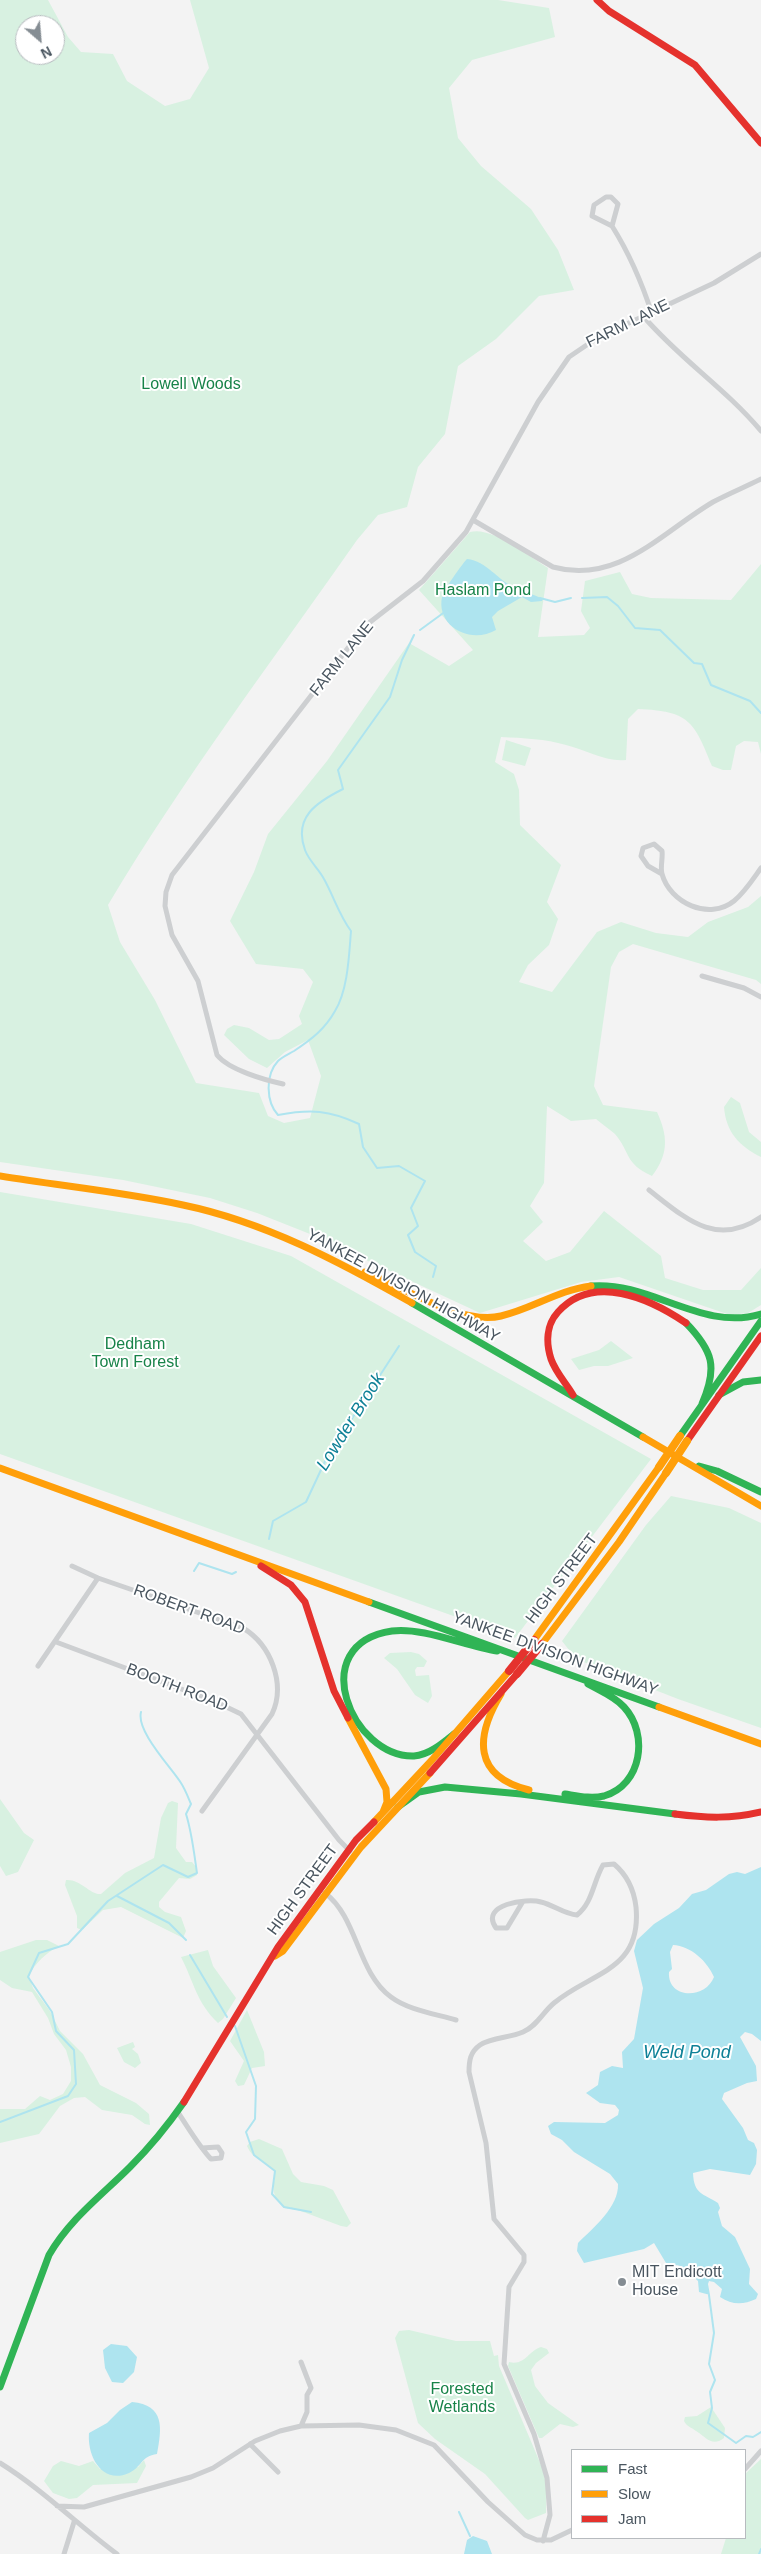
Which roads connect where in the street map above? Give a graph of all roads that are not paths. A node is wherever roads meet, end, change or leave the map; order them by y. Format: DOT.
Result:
graph roads {
  1 [pos="597,0"];
  2 [pos="761,143"];
  3 [pos="612,226"];
  4 [pos="761,254"];
  5 [pos="652,314"];
  6 [pos="644,318"];
  7 [pos="761,431"];
  8 [pos="761,479"];
  9 [pos="474,520"];
  10 [pos="761,868"];
  11 [pos="662,874"];
  12 [pos="702,976"];
  13 [pos="761,997"];
  14 [pos="283,1084"];
  15 [pos="0,1176"];
  16 [pos="649,1190"];
  17 [pos="761,1217"];
  18 [pos="343,1265"];
  19 [pos="761,1314"];
  20 [pos="761,1321"];
  21 [pos="761,1336"];
  22 [pos="761,1380"];
  23 [pos="719,1395"];
  24 [pos="575,1397"];
  25 [pos="702,1404"];
  26 [pos="687,1463"];
  27 [pos="0,1468"];
  28 [pos="761,1492"];
  29 [pos="761,1506"];
  30 [pos="248,1558"];
  31 [pos="72,1566"];
  32 [pos="98,1578"];
  33 [pos="56,1642"];
  34 [pos="512,1653"];
  35 [pos="38,1666"];
  36 [pos="575,1675"];
  37 [pos="501,1694"];
  38 [pos="258,1734"];
  39 [pos="454,1734"];
  40 [pos="761,1744"];
  41 [pos="398,1808"];
  42 [pos="202,1811"];
  43 [pos="383,1812"];
  44 [pos="761,1812"];
  45 [pos="351,1852"];
  46 [pos="323,1891"];
  47 [pos="522,1903"];
  48 [pos="456,2020"];
  49 [pos="176,2110"];
  50 [pos="202,2148"];
  51 [pos="301,2362"];
  52 [pos="0,2387"];
  53 [pos="301,2426"];
  54 [pos="250,2444"];
  55 [pos="761,2451"];
  56 [pos="0,2463"];
  57 [pos="746,2469"];
  58 [pos="278,2472"];
  59 [pos="57,2506"];
  60 [pos="74,2522"];
  61 [pos="571,2530"];
  62 [pos="543,2541"];
  63 [pos="64,2554"];
  64 [pos="118,2554"];
  1 -- 2 [label="main road"];
  3 -- 3 [label="street"];
  3 -- 5 [label="street"];
  4 -- 5 [label="street, FARM LANE"];
  5 -- 6 [label="street, FARM LANE"];
  6 -- 7 [label="street"];
  6 -- 9 [label="street, FARM LANE"];
  8 -- 9 [label="street"];
  9 -- 14 [label="street, FARM LANE"];
  10 -- 11 [label="street"];
  11 -- 11 [label="street"];
  12 -- 13 [label="street"];
  15 -- 18 [label="main road, YANKEE DIVISION HIGHWAY"];
  16 -- 17 [label="street"];
  18 -- 19 [label="main road"];
  18 -- 24 [label="main road, YANKEE DIVISION HIGHWAY"];
  20 -- 25 [label="main road, HIGH STREET"];
  21 -- 23 [label="main road, HIGH STREET"];
  22 -- 23 [label="main road"];
  23 -- 37 [label="main road, HIGH STREET, bridge"];
  24 -- 25 [label="main road"];
  24 -- 26 [label="main road, YANKEE DIVISION HIGHWAY"];
  25 -- 39 [label="main road, HIGH STREET, bridge"];
  26 -- 28 [label="main road"];
  26 -- 29 [label="main road, YANKEE DIVISION HIGHWAY"];
  27 -- 30 [label="main road, YANKEE DIVISION HIGHWAY"];
  30 -- 34 [label="main road, YANKEE DIVISION HIGHWAY"];
  30 -- 43 [label="main road"];
  31 -- 32 [label="street, ROBERT ROAD"];
  32 -- 33 [label="street"];
  32 -- 38 [label="street, ROBERT ROAD"];
  33 -- 35 [label="street"];
  33 -- 38 [label="street, BOOTH ROAD"];
  34 -- 36 [label="main road, YANKEE DIVISION HIGHWAY"];
  34 -- 39 [label="main road"];
  36 -- 37 [label="main road"];
  36 -- 40 [label="main road, YANKEE DIVISION HIGHWAY"];
  37 -- 41 [label="main road, HIGH STREET"];
  38 -- 42 [label="street, ROBERT ROAD"];
  38 -- 45 [label="street, BOOTH ROAD"];
  39 -- 43 [label="main road, HIGH STREET"];
  41 -- 44 [label="main road"];
  41 -- 45 [label="main road, HIGH STREET"];
  43 -- 45 [label="main road, HIGH STREET"];
  45 -- 46 [label="main road, HIGH STREET"];
  46 -- 48 [label="street"];
  46 -- 49 [label="main road, HIGH STREET"];
  47 -- 47 [label="street"];
  47 -- 62 [label="street"];
  49 -- 50 [label="street"];
  49 -- 52 [label="main road, HIGH STREET"];
  51 -- 53 [label="street"];
  53 -- 54 [label="street"];
  53 -- 62 [label="street"];
  54 -- 58 [label="street"];
  54 -- 59 [label="street"];
  55 -- 57 [label="street"];
  56 -- 59 [label="street"];
  59 -- 60 [label="street"];
  60 -- 63 [label="street"];
  60 -- 64 [label="street"];
  61 -- 62 [label="street"];
}
